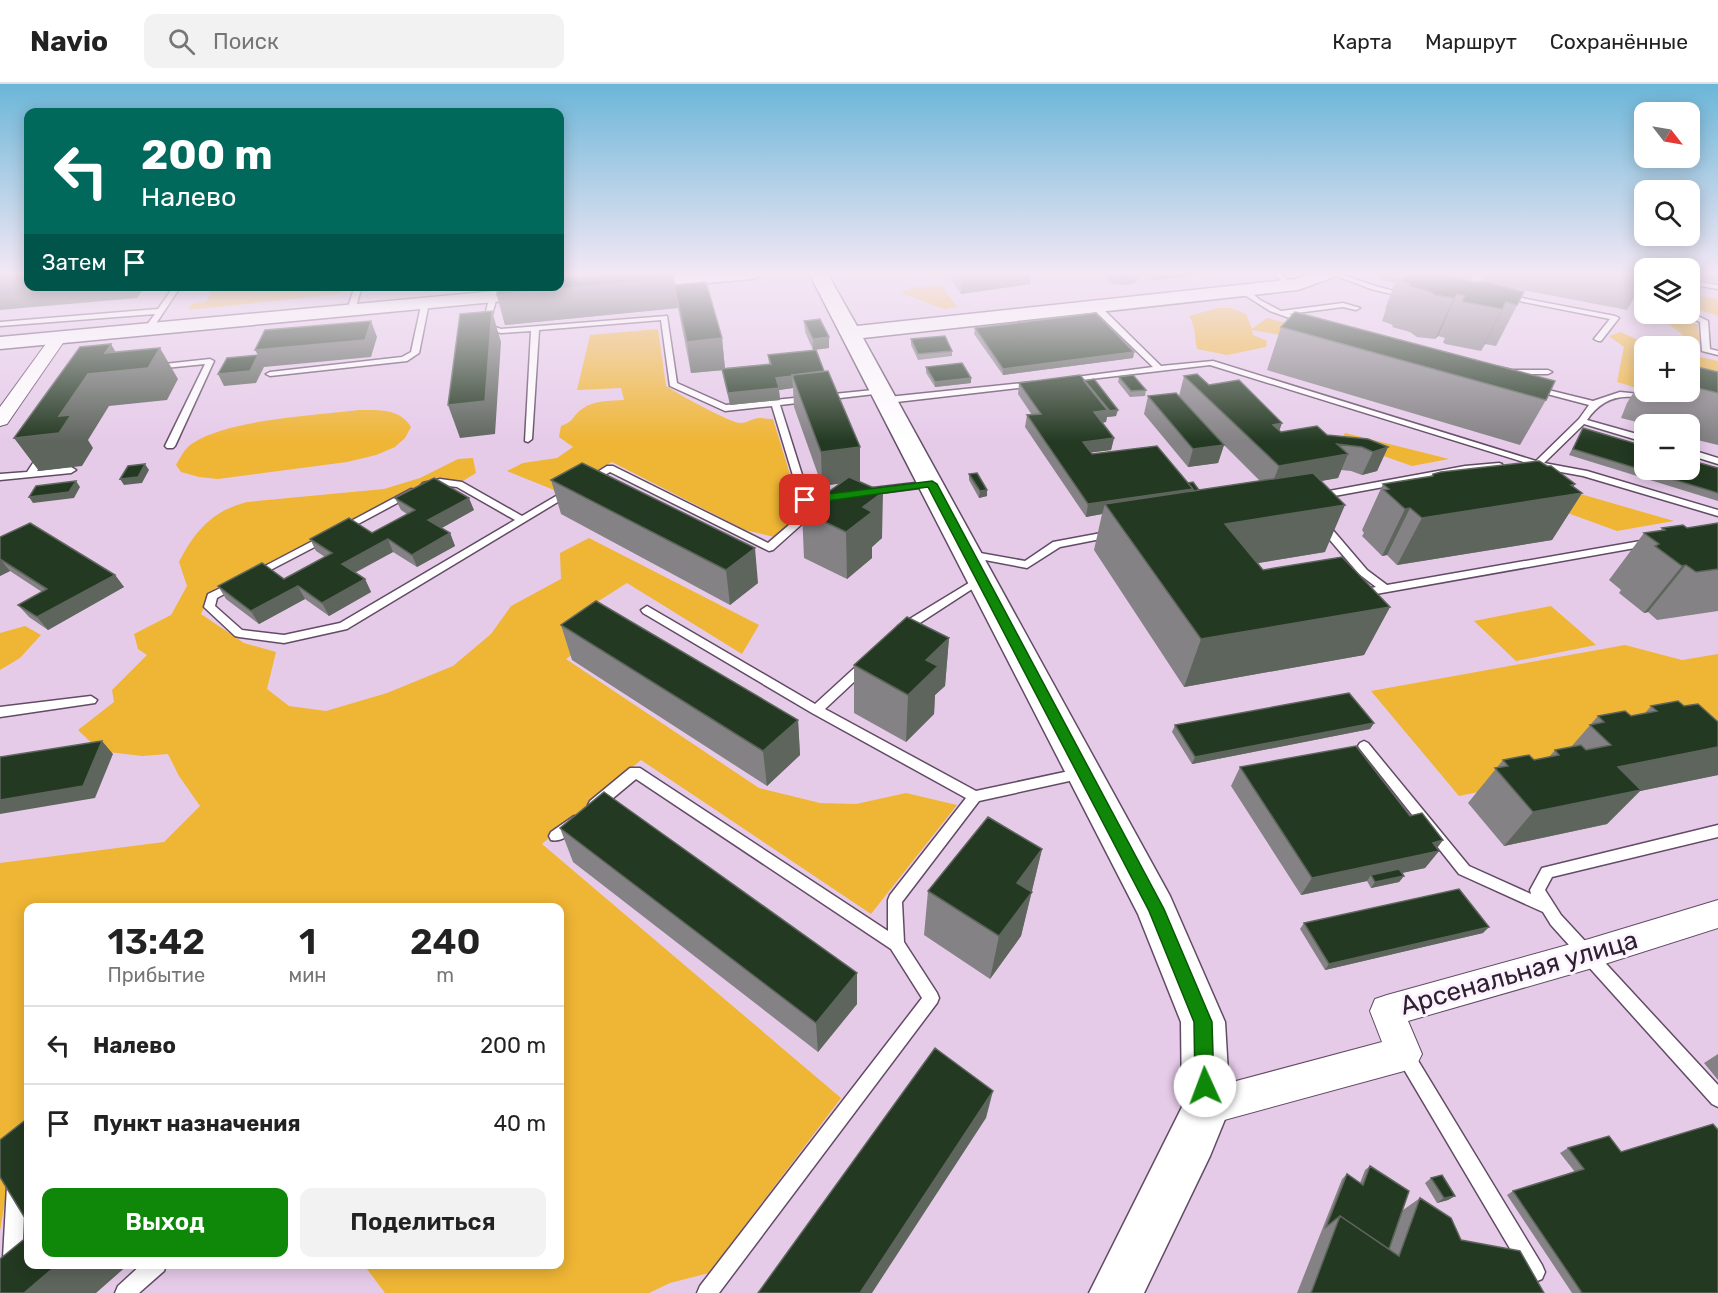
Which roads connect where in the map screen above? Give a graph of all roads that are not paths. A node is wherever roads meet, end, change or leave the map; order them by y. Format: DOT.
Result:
graph roads {
  1 [pos="143,329"];
  2 [pos="420,329"];
  3 [pos="496,329"];
  4 [pos="528,329"];
  5 [pos="535,329"];
  6 [pos="666,329"];
  7 [pos="850,329"];
  8 [pos="884,329"];
  9 [pos="1119,329"];
  10 [pos="1606,329"];
  11 [pos="1707,329"];
  12 [pos="852,333"];
  13 [pos="60,337"];
  14 [pos="1598,339"];
  15 [pos="0,343"];
  16 [pos="1718,353"];
  17 [pos="1491,366"];
  18 [pos="142,368"];
  19 [pos="1174,368"];
  20 [pos="1159,369"];
  21 [pos="1548,372"];
  22 [pos="270,374"];
  23 [pos="1181,375"];
  24 [pos="1498,378"];
  25 [pos="1054,381"];
  26 [pos="1042,383"];
  27 [pos="1516,383"];
  28 [pos="1527,386"];
  29 [pos="885,395"];
  30 [pos="1634,395"];
  31 [pos="775,403"];
  32 [pos="1594,404"];
  33 [pos="3,412"];
  34 [pos="1582,421"];
  35 [pos="1634,436"];
  36 [pos="528,440"];
  37 [pos="48,446"];
  38 [pos="170,446"];
  39 [pos="1700,455"];
  40 [pos="1718,461"];
  41 [pos="1538,464"];
  42 [pos="71,470"];
  43 [pos="1370,473"];
  44 [pos="30,474"];
  45 [pos="0,477"];
  46 [pos="1634,478"];
  47 [pos="932,484"];
  48 [pos="1383,484"];
  49 [pos="1627,485"];
  50 [pos="1303,498"];
  51 [pos="805,500"];
  52 [pos="1718,513"];
  53 [pos="1317,518"];
  54 [pos="522,520"];
  55 [pos="1125,531"];
  56 [pos="1663,540"];
  57 [pos="976,566"];
  58 [pos="1386,589"];
  59 [pos="1352,594"];
  60 [pos="647,610"];
  61 [pos="890,641"];
  62 [pos="874,656"];
  63 [pos="91,700"];
  64 [pos="816,710"];
  65 [pos="0,712"];
  66 [pos="1364,746"];
  67 [pos="1084,772"];
  68 [pos="975,797"];
  69 [pos="1718,831"];
  70 [pos="556,836"];
  71 [pos="1546,907"];
  72 [pos="1718,914"];
  73 [pos="896,944"];
  74 [pos="1589,954"];
  75 [pos="1404,1054"];
  76 [pos="1718,1098"];
  77 [pos="1206,1107"];
  78 [pos="17,1167"];
  79 [pos="151,1269"];
  80 [pos="1535,1272"];
  81 [pos="11,1293"];
  82 [pos="125,1293"];
  83 [pos="707,1293"];
  84 [pos="1116,1293"];
  1 -- 13 [label="street"];
  2 -- 22 [label="lane"];
  3 -- 4 [label="lane"];
  5 -- 36 [label="lane"];
  6 -- 31 [label="lane"];
  7 -- 12 [label="street"];
  8 -- 12 [label="street"];
  9 -- 20 [label="lane"];
  10 -- 14 [label="lane"];
  11 -- 16 [label="lane"];
  12 -- 29 [label="street"];
  13 -- 15 [label="street"];
  13 -- 33 [label="street"];
  17 -- 21 [label="lane"];
  18 -- 38 [label="lane"];
  19 -- 20 [label="lane"];
  19 -- 23 [label="lane"];
  19 -- 41 [label="lane"];
  20 -- 25 [label="lane"];
  24 -- 27 [label="lane"];
  26 -- 29 [label="lane"];
  28 -- 32 [label="lane"];
  29 -- 31 [label="lane"];
  29 -- 47 [label="street"];
  30 -- 32 [label="lane"];
  31 -- 51 [label="lane"];
  32 -- 34 [label="lane"];
  34 -- 35 [label="lane"];
  34 -- 41 [label="lane"];
  37 -- 44 [label="lane"];
  39 -- 40 [label="lane"];
  41 -- 48 [label="lane"];
  41 -- 49 [label="lane"];
  42 -- 44 [label="lane"];
  43 -- 48 [label="lane"];
  44 -- 45 [label="lane"];
  46 -- 49 [label="lane"];
  47 -- 51 [label="lane"];
  47 -- 57 [label="street"];
  48 -- 50 [label="lane"];
  49 -- 52 [label="lane"];
  51 -- 54 [label="lane"];
  53 -- 58 [label="lane"];
  54 -- 54 [label="lane"];
  55 -- 57 [label="lane"];
  56 -- 58 [label="lane"];
  57 -- 61 [label="lane"];
  57 -- 67 [label="street"];
  58 -- 59 [label="lane"];
  60 -- 64 [label="lane"];
  62 -- 64 [label="lane"];
  63 -- 65 [label="lane"];
  64 -- 68 [label="lane"];
  66 -- 71 [label="lane"];
  67 -- 68 [label="lane"];
  67 -- 77 [label="street"];
  68 -- 73 [label="lane"];
  69 -- 71 [label="lane"];
  70 -- 73 [label="lane"];
  71 -- 74 [label="lane"];
  72 -- 74 [label="street, Арсенальная улица"];
  73 -- 83 [label="lane"];
  74 -- 75 [label="street, Арсенальная улица"];
  74 -- 76 [label="lane"];
  75 -- 77 [label="street"];
  75 -- 80 [label="lane"];
  77 -- 84 [label="street"];
  78 -- 81 [label="lane"];
  79 -- 82 [label="lane"];
}
